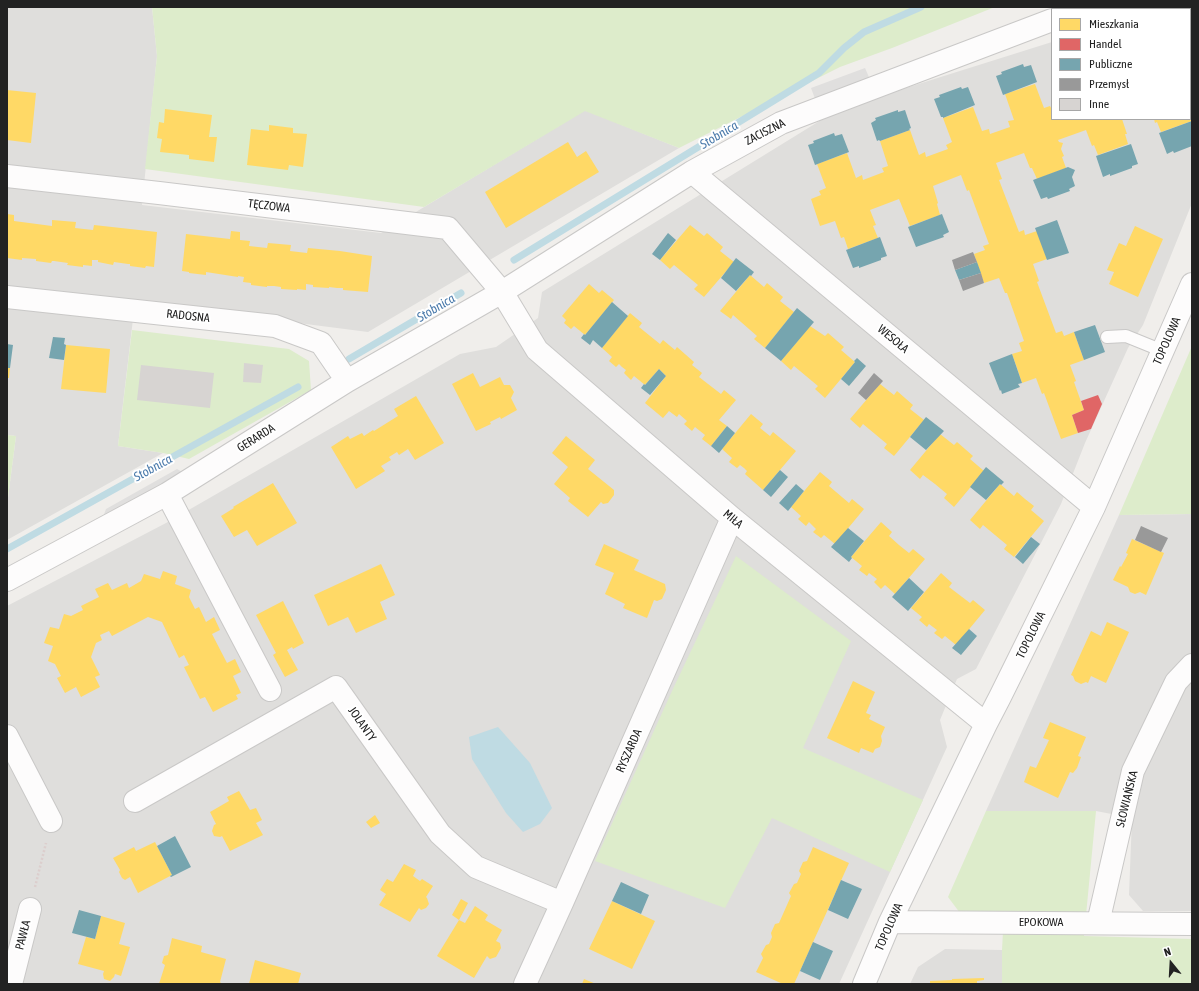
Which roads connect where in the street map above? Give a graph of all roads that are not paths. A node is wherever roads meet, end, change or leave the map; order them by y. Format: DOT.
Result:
graph roads {
  1 [pos="1051,20"];
  2 [pos="692,172"];
  3 [pos="7,176"];
  4 [pos="1192,284"];
  5 [pos="502,292"];
  6 [pos="7,297"];
  7 [pos="1107,336"];
  8 [pos="1162,351"];
  9 [pos="347,381"];
  10 [pos="167,494"];
  11 [pos="1094,507"];
  12 [pos="732,518"];
  13 [pos="7,580"];
  14 [pos="1192,665"];
  15 [pos="270,690"];
  16 [pos="986,724"];
  17 [pos="7,736"];
  18 [pos="134,801"];
  19 [pos="51,821"];
  20 [pos="562,903"];
  21 [pos="30,909"];
  22 [pos="890,922"];
  23 [pos="1098,922"];
  24 [pos="1192,924"];
  25 [pos="11,984"];
  26 [pos="525,984"];
  27 [pos="864,984"];
  1 -- 2 [label="street, ZACISZNA"];
  2 -- 5 [label="street, ZACISZNA"];
  2 -- 11 [label="street, WESOŁA"];
  3 -- 5 [label="street, TĘCZOWA"];
  4 -- 8 [label="street, TOPOLOWA"];
  5 -- 9 [label="street, GERARDA"];
  5 -- 12 [label="street, MIŁA"];
  6 -- 9 [label="street, RADOSNA"];
  7 -- 8 [label="lane"];
  8 -- 11 [label="street, TOPOLOWA"];
  9 -- 10 [label="street, GERARDA"];
  10 -- 13 [label="street, GERARDA"];
  10 -- 15 [label="street"];
  11 -- 16 [label="street, TOPOLOWA"];
  12 -- 16 [label="street, MIŁA"];
  12 -- 20 [label="street, RYSZARDA"];
  14 -- 23 [label="street, SŁOWIAŃSKA"];
  16 -- 22 [label="street, TOPOLOWA"];
  17 -- 19 [label="street"];
  18 -- 20 [label="street, JOLANTY"];
  20 -- 26 [label="street, RYSZARDA"];
  21 -- 25 [label="street, PAWŁA"];
  22 -- 23 [label="street, EPOKOWA"];
  22 -- 27 [label="street, TOPOLOWA"];
  23 -- 24 [label="street, EPOKOWA"];
}
